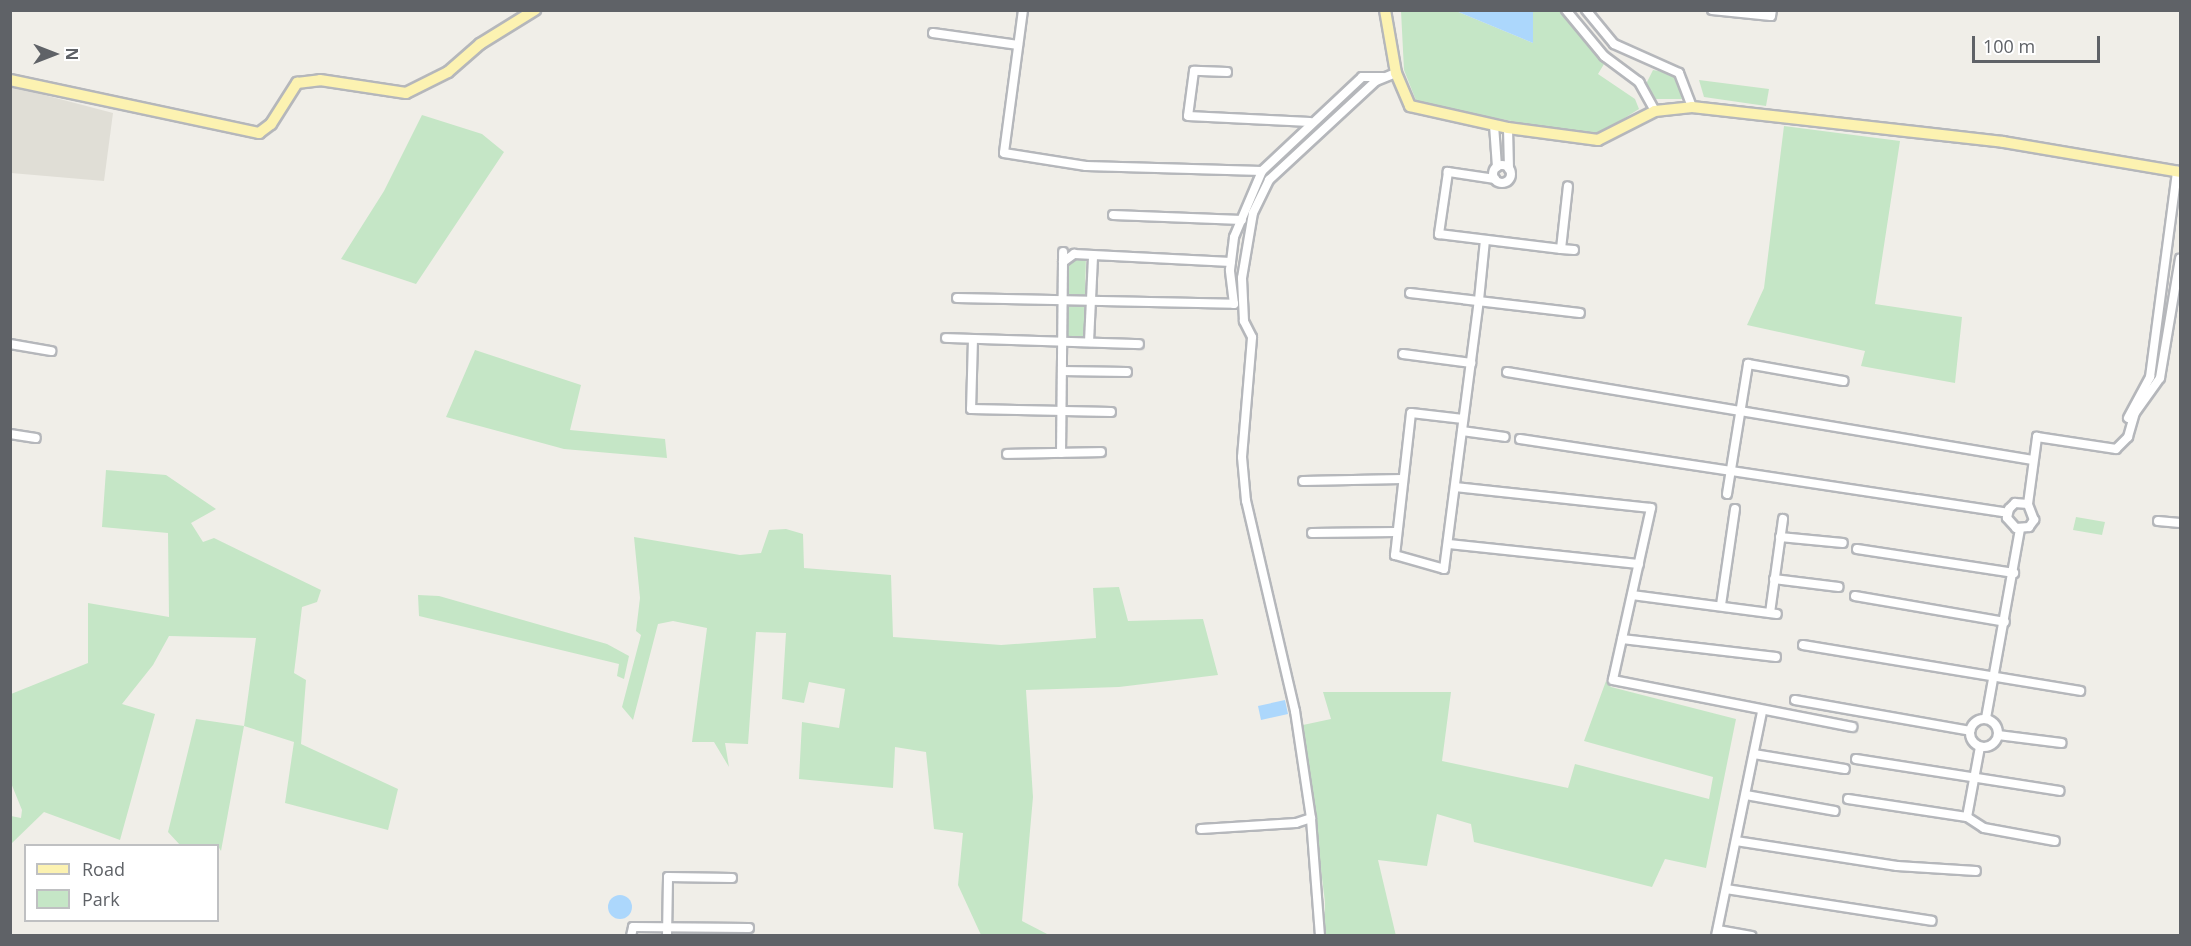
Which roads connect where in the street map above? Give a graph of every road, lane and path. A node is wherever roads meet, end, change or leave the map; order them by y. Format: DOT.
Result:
graph roads {
  1 [pos="535,10"];
  2 [pos="1023,10"];
  3 [pos="1385,10"];
  4 [pos="1566,10"];
  5 [pos="1586,10"];
  6 [pos="1712,10"];
  7 [pos="1772,10"];
  8 [pos="933,33"];
  9 [pos="1018,45"];
  10 [pos="1227,72"];
  11 [pos="1396,73"];
  12 [pos="1384,78"];
  13 [pos="10,80"];
  14 [pos="1692,106"];
  15 [pos="1655,111"];
  16 [pos="1310,122"];
  17 [pos="1494,125"];
  18 [pos="1508,128"];
  19 [pos="1497,166"];
  20 [pos="1509,170"];
  21 [pos="1262,171"];
  22 [pos="2179,171"];
  23 [pos="1495,179"];
  24 [pos="1568,186"];
  25 [pos="1113,215"];
  26 [pos="1242,220"];
  27 [pos="1485,240"];
  28 [pos="1561,249"];
  29 [pos="1575,250"];
  30 [pos="1063,252"];
  31 [pos="1093,258"];
  32 [pos="2181,259"];
  33 [pos="1063,262"];
  34 [pos="1231,262"];
  35 [pos="1410,293"];
  36 [pos="957,298"];
  37 [pos="1062,300"];
  38 [pos="1479,300"];
  39 [pos="1090,301"];
  40 [pos="1580,313"];
  41 [pos="946,338"];
  42 [pos="973,339"];
  43 [pos="1062,342"];
  44 [pos="1089,342"];
  45 [pos="10,344"];
  46 [pos="1139,344"];
  47 [pos="51,351"];
  48 [pos="1402,354"];
  49 [pos="1471,363"];
  50 [pos="1062,371"];
  51 [pos="1127,372"];
  52 [pos="1507,372"];
  53 [pos="1843,381"];
  54 [pos="1062,412"];
  55 [pos="1111,412"];
  56 [pos="1740,412"];
  57 [pos="1463,419"];
  58 [pos="1462,431"];
  59 [pos="10,434"];
  60 [pos="1505,437"];
  61 [pos="36,438"];
  62 [pos="1520,439"];
  63 [pos="2116,449"];
  64 [pos="1101,452"];
  65 [pos="1061,453"];
  66 [pos="1007,454"];
  67 [pos="2033,460"];
  68 [pos="1731,468"];
  69 [pos="1402,479"];
  70 [pos="1303,480"];
  71 [pos="1455,487"];
  72 [pos="1727,494"];
  73 [pos="2028,504"];
  74 [pos="1735,509"];
  75 [pos="2007,513"];
  76 [pos="1783,519"];
  77 [pos="2158,521"];
  78 [pos="2181,523"];
  79 [pos="2020,529"];
  80 [pos="1396,532"];
  81 [pos="1312,533"];
  82 [pos="1780,537"];
  83 [pos="1843,543"];
  84 [pos="1448,544"];
  85 [pos="1857,549"];
  86 [pos="1639,564"];
  87 [pos="2014,573"];
  88 [pos="1774,579"];
  89 [pos="1839,586"];
  90 [pos="1632,595"];
  91 [pos="1855,596"];
  92 [pos="1721,605"];
  93 [pos="2005,622"];
  94 [pos="1622,639"];
  95 [pos="1803,645"];
  96 [pos="1776,657"];
  97 [pos="1994,678"];
  98 [pos="2080,691"];
  99 [pos="1795,700"];
  100 [pos="1762,711"];
  101 [pos="1986,718"];
  102 [pos="1852,727"];
  103 [pos="1970,731"];
  104 [pos="1998,735"];
  105 [pos="2062,743"];
  106 [pos="1980,747"];
  107 [pos="1754,754"];
  108 [pos="1856,759"];
  109 [pos="1845,769"];
  110 [pos="1974,778"];
  111 [pos="2060,791"];
  112 [pos="1746,795"];
  113 [pos="1848,799"];
  114 [pos="1835,811"];
  115 [pos="1967,817"];
  116 [pos="1311,818"];
  117 [pos="1201,829"];
  118 [pos="2055,840"];
  119 [pos="1736,841"];
  120 [pos="1976,871"];
  121 [pos="732,878"];
  122 [pos="1726,889"];
  123 [pos="1932,921"];
  124 [pos="749,928"];
  125 [pos="667,931"];
  126 [pos="1717,933"];
  127 [pos="630,936"];
  128 [pos="1320,936"];
  129 [pos="1751,936"];
  1 -- 13 [label="main road"];
  2 -- 9 [label="street"];
  3 -- 11 [label="main road"];
  4 -- 15 [label="street"];
  5 -- 14 [label="street"];
  6 -- 7 [label="street"];
  8 -- 9 [label="street"];
  9 -- 21 [label="street"];
  10 -- 16 [label="street"];
  11 -- 12 [label="street"];
  11 -- 17 [label="main road"];
  12 -- 16 [label="street"];
  12 -- 116 [label="street"];
  14 -- 15 [label="main road"];
  14 -- 22 [label="main road"];
  15 -- 18 [label="main road"];
  16 -- 21 [label="street"];
  17 -- 18 [label="main road"];
  17 -- 19 [label="street"];
  18 -- 20 [label="street"];
  19 -- 20 [label="street"];
  19 -- 23 [label="street"];
  20 -- 23 [label="street"];
  21 -- 26 [label="street"];
  22 -- 63 [label="street"];
  23 -- 27 [label="street"];
  24 -- 28 [label="street"];
  25 -- 26 [label="street"];
  26 -- 34 [label="street"];
  27 -- 28 [label="street"];
  27 -- 38 [label="street"];
  28 -- 29 [label="street"];
  30 -- 33 [label="street"];
  31 -- 33 [label="street"];
  31 -- 34 [label="street"];
  31 -- 39 [label="street"];
  32 -- 63 [label="street"];
  33 -- 37 [label="street"];
  34 -- 39 [label="street"];
  35 -- 38 [label="street"];
  36 -- 37 [label="street"];
  37 -- 39 [label="street"];
  37 -- 43 [label="street"];
  38 -- 40 [label="street"];
  38 -- 49 [label="street"];
  39 -- 44 [label="street"];
  41 -- 42 [label="street"];
  42 -- 43 [label="street"];
  42 -- 54 [label="street"];
  43 -- 44 [label="street"];
  43 -- 50 [label="street"];
  44 -- 46 [label="street"];
  45 -- 47 [label="street"];
  48 -- 49 [label="street"];
  49 -- 57 [label="street"];
  50 -- 51 [label="street"];
  50 -- 54 [label="street"];
  52 -- 56 [label="street"];
  53 -- 56 [label="street"];
  54 -- 55 [label="street"];
  54 -- 65 [label="street"];
  56 -- 67 [label="street"];
  56 -- 68 [label="street"];
  57 -- 58 [label="street"];
  57 -- 69 [label="street"];
  58 -- 60 [label="street"];
  58 -- 71 [label="street"];
  59 -- 61 [label="street"];
  62 -- 68 [label="street"];
  63 -- 67 [label="street"];
  64 -- 65 [label="street"];
  65 -- 66 [label="street"];
  67 -- 73 [label="street"];
  68 -- 72 [label="street"];
  68 -- 75 [label="street"];
  69 -- 70 [label="street"];
  69 -- 80 [label="street"];
  71 -- 84 [label="street"];
  71 -- 86 [label="street"];
  73 -- 75 [label="street"];
  73 -- 79 [label="street"];
  74 -- 92 [label="street"];
  75 -- 79 [label="street"];
  76 -- 82 [label="street"];
  77 -- 78 [label="street"];
  79 -- 87 [label="street"];
  80 -- 81 [label="street"];
  80 -- 84 [label="street"];
  82 -- 83 [label="street"];
  82 -- 88 [label="street"];
  84 -- 86 [label="street"];
  85 -- 87 [label="street"];
  86 -- 90 [label="street"];
  87 -- 93 [label="street"];
  88 -- 89 [label="street"];
  88 -- 92 [label="street"];
  90 -- 92 [label="street"];
  90 -- 94 [label="street"];
  91 -- 93 [label="street"];
  93 -- 97 [label="street"];
  94 -- 96 [label="street"];
  94 -- 100 [label="street"];
  95 -- 97 [label="street"];
  97 -- 98 [label="street"];
  97 -- 101 [label="street"];
  99 -- 103 [label="street"];
  100 -- 102 [label="street"];
  100 -- 107 [label="street"];
  101 -- 103 [label="street"];
  101 -- 104 [label="street"];
  103 -- 106 [label="street"];
  104 -- 105 [label="street"];
  104 -- 106 [label="street"];
  106 -- 110 [label="street"];
  107 -- 109 [label="street"];
  107 -- 112 [label="street"];
  108 -- 110 [label="street"];
  110 -- 111 [label="street"];
  110 -- 115 [label="street"];
  112 -- 114 [label="street"];
  112 -- 119 [label="street"];
  113 -- 115 [label="street"];
  115 -- 118 [label="street"];
  116 -- 117 [label="street"];
  116 -- 128 [label="street"];
  119 -- 120 [label="street"];
  119 -- 122 [label="street"];
  121 -- 125 [label="street"];
  122 -- 123 [label="street"];
  122 -- 126 [label="street"];
  124 -- 125 [label="street"];
  125 -- 127 [label="street"];
  126 -- 129 [label="street"];
}
